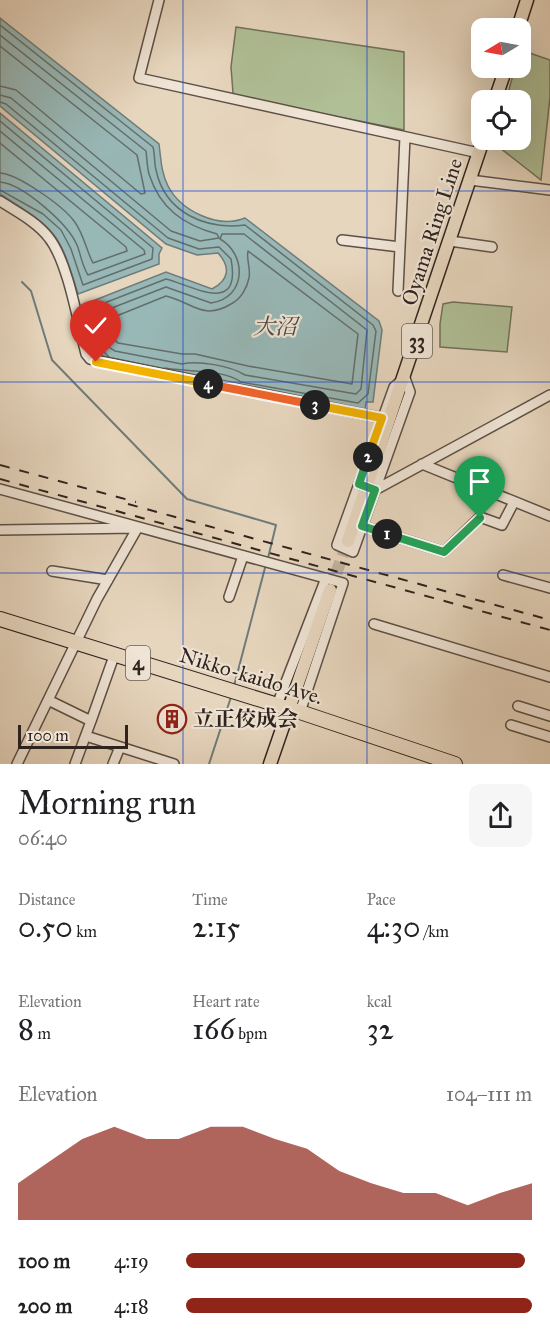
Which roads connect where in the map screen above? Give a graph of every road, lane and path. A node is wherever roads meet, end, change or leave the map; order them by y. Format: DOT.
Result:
graph roads {
  1 [pos="159,0"];
  2 [pos="527,0"];
  3 [pos="521,18"];
  4 [pos="405,137"];
  5 [pos="480,150"];
  6 [pos="479,153"];
  7 [pos="470,180"];
  8 [pos="550,190"];
  9 [pos="0,201"];
  10 [pos="342,240"];
  11 [pos="450,241"];
  12 [pos="400,247"];
  13 [pos="492,247"];
  14 [pos="398,291"];
  15 [pos="405,378"];
  16 [pos="550,394"];
  17 [pos="382,418"];
  18 [pos="422,464"];
  19 [pos="359,484"];
  20 [pos="0,489"];
  21 [pos="375,490"];
  22 [pos="514,501"];
  23 [pos="550,516"];
  24 [pos="362,526"];
  25 [pos="138,527"];
  26 [pos="0,530"];
  27 [pos="348,541"];
  28 [pos="243,556"];
  29 [pos="52,571"];
  30 [pos="503,575"];
  31 [pos="326,578"];
  32 [pos="108,580"];
  33 [pos="550,588"];
  34 [pos="330,590"];
  35 [pos="229,597"];
  36 [pos="0,619"];
  37 [pos="374,624"];
  38 [pos="76,643"];
  39 [pos="114,656"];
  40 [pos="550,677"];
  41 [pos="48,700"];
  42 [pos="518,705"];
  43 [pos="289,709"];
  44 [pos="550,716"];
  45 [pos="91,721"];
  46 [pos="511,725"];
  47 [pos="86,736"];
  48 [pos="550,737"];
  49 [pos="120,747"];
  50 [pos="17,764"];
  51 [pos="75,764"];
  52 [pos="113,764"];
  53 [pos="174,764"];
  54 [pos="270,764"];
  55 [pos="455,764"];
  1 -- 4 [label="street"];
  2 -- 3 [label="main road"];
  4 -- 6 [label="street"];
  4 -- 12 [label="street"];
  5 -- 6 [label="main road, Oyama Ring Line / 33"];
  6 -- 7 [label="main road, Oyama Ring Line / 33"];
  7 -- 8 [label="street"];
  7 -- 11 [label="main road, Oyama Ring Line / 33"];
  9 -- 17 [label="street"];
  10 -- 12 [label="street"];
  11 -- 13 [label="street"];
  11 -- 15 [label="main road, Oyama Ring Line / 33"];
  12 -- 14 [label="street"];
  15 -- 17 [label="street"];
  15 -- 21 [label="street"];
  15 -- 27 [label="main road, Oyama Ring Line / 33"];
  16 -- 18 [label="street"];
  17 -- 19 [label="street"];
  18 -- 21 [label="street"];
  18 -- 22 [label="street"];
  19 -- 21 [label="street, bridge"];
  19 -- 24 [label="street"];
  20 -- 25 [label="street"];
  21 -- 24 [label="street"];
  22 -- 23 [label="street"];
  22 -- 24 [label="street"];
  25 -- 26 [label="street"];
  25 -- 28 [label="street"];
  25 -- 32 [label="street"];
  28 -- 31 [label="street"];
  28 -- 35 [label="street"];
  29 -- 32 [label="street"];
  30 -- 33 [label="street"];
  31 -- 43 [label="street"];
  31 -- 43 [label="street"];
  32 -- 38 [label="street"];
  34 -- 43 [label="main road"];
  36 -- 38 [label="highway, Nikko-kaido Ave. / 4"];
  37 -- 40 [label="street"];
  38 -- 39 [label="highway, Nikko-kaido Ave. / 4"];
  38 -- 41 [label="street"];
  39 -- 43 [label="highway, Nikko-kaido Ave. / 4"];
  39 -- 45 [label="street"];
  41 -- 45 [label="street"];
  41 -- 50 [label="street"];
  42 -- 44 [label="street"];
  43 -- 54 [label="main road"];
  43 -- 55 [label="highway, Nikko-kaido Ave. / 4"];
  45 -- 47 [label="street"];
  46 -- 48 [label="street"];
  47 -- 49 [label="street"];
  47 -- 51 [label="street"];
  49 -- 52 [label="street"];
  49 -- 53 [label="street"];
}
